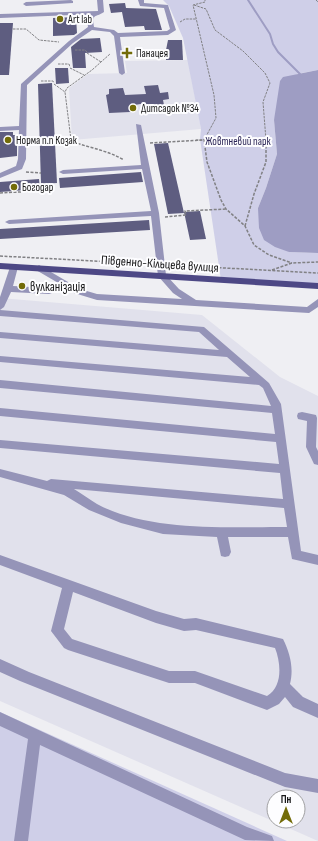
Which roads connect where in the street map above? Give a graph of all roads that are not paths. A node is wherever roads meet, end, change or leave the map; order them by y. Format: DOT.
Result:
graph roads {
  1 [pos="100,0"];
  2 [pos="141,0"];
  3 [pos="70,1"];
  4 [pos="26,4"];
  5 [pos="72,13"];
  6 [pos="93,14"];
  7 [pos="0,16"];
  8 [pos="91,28"];
  9 [pos="117,35"];
  10 [pos="122,73"];
  11 [pos="138,125"];
  12 [pos="24,128"];
  13 [pos="0,129"];
  14 [pos="145,167"];
  15 [pos="63,172"];
  16 [pos="0,176"];
  17 [pos="156,215"];
  18 [pos="9,222"];
  19 [pos="0,266"];
  20 [pos="14,267"];
  21 [pos="39,268"];
  22 [pos="162,276"];
  23 [pos="66,285"];
  24 [pos="318,286"];
  25 [pos="8,289"];
  26 [pos="318,302"];
  27 [pos="194,303"];
  28 [pos="0,307"];
  29 [pos="0,313"];
  30 [pos="0,335"];
  31 [pos="230,354"];
  32 [pos="0,359"];
  33 [pos="262,382"];
  34 [pos="0,384"];
  35 [pos="277,410"];
  36 [pos="0,412"];
  37 [pos="302,416"];
  38 [pos="280,438"];
  39 [pos="0,444"];
  40 [pos="318,461"];
  41 [pos="284,469"];
  42 [pos="0,473"];
  43 [pos="31,481"];
  44 [pos="289,504"];
  45 [pos="222,532"];
  46 [pos="293,532"];
  47 [pos="225,552"];
  48 [pos="0,560"];
  49 [pos="318,560"];
  50 [pos="69,585"];
  51 [pos="0,665"];
  52 [pos="284,686"];
  53 [pos="318,712"];
  54 [pos="0,719"];
  55 [pos="35,736"];
  56 [pos="318,786"];
  57 [pos="245,837"];
  58 [pos="21,841"];
  59 [pos="267,841"];
  1 -- 6 [label="street"];
  2 -- 9 [label="street"];
  3 -- 4 [label="street"];
  3 -- 5 [label="street"];
  5 -- 6 [label="street"];
  5 -- 7 [label="street"];
  6 -- 8 [label="street"];
  8 -- 9 [label="street"];
  8 -- 12 [label="street"];
  9 -- 10 [label="street"];
  11 -- 14 [label="street"];
  12 -- 13 [label="street"];
  12 -- 16 [label="street"];
  14 -- 15 [label="street"];
  14 -- 17 [label="street"];
  17 -- 18 [label="street"];
  17 -- 22 [label="street"];
  19 -- 20 [label="main road, Південно-Кільцева вулиця"];
  20 -- 21 [label="main road, Південно-Кільцева вулиця"];
  20 -- 25 [label="street"];
  21 -- 22 [label="main road, Південно-Кільцева вулиця"];
  21 -- 23 [label="street"];
  22 -- 24 [label="main road, Південно-Кільцева вулиця"];
  22 -- 27 [label="street"];
  23 -- 25 [label="street"];
  23 -- 27 [label="street"];
  25 -- 28 [label="street"];
  26 -- 27 [label="street"];
  29 -- 31 [label="street"];
  30 -- 31 [label="street"];
  31 -- 33 [label="street"];
  32 -- 33 [label="street"];
  33 -- 35 [label="street"];
  34 -- 35 [label="street"];
  35 -- 38 [label="street"];
  36 -- 38 [label="street"];
  37 -- 40 [label="street"];
  38 -- 41 [label="street"];
  39 -- 41 [label="street"];
  41 -- 44 [label="street"];
  42 -- 43 [label="street"];
  43 -- 44 [label="street"];
  43 -- 45 [label="street"];
  44 -- 46 [label="street"];
  45 -- 46 [label="street"];
  45 -- 47 [label="street"];
  46 -- 49 [label="street"];
  48 -- 50 [label="street"];
  50 -- 52 [label="street"];
  50 -- 52 [label="street"];
  51 -- 56 [label="street"];
  52 -- 53 [label="street"];
  54 -- 55 [label="street"];
  55 -- 57 [label="street"];
  55 -- 58 [label="street"];
  57 -- 59 [label="street"];
}
